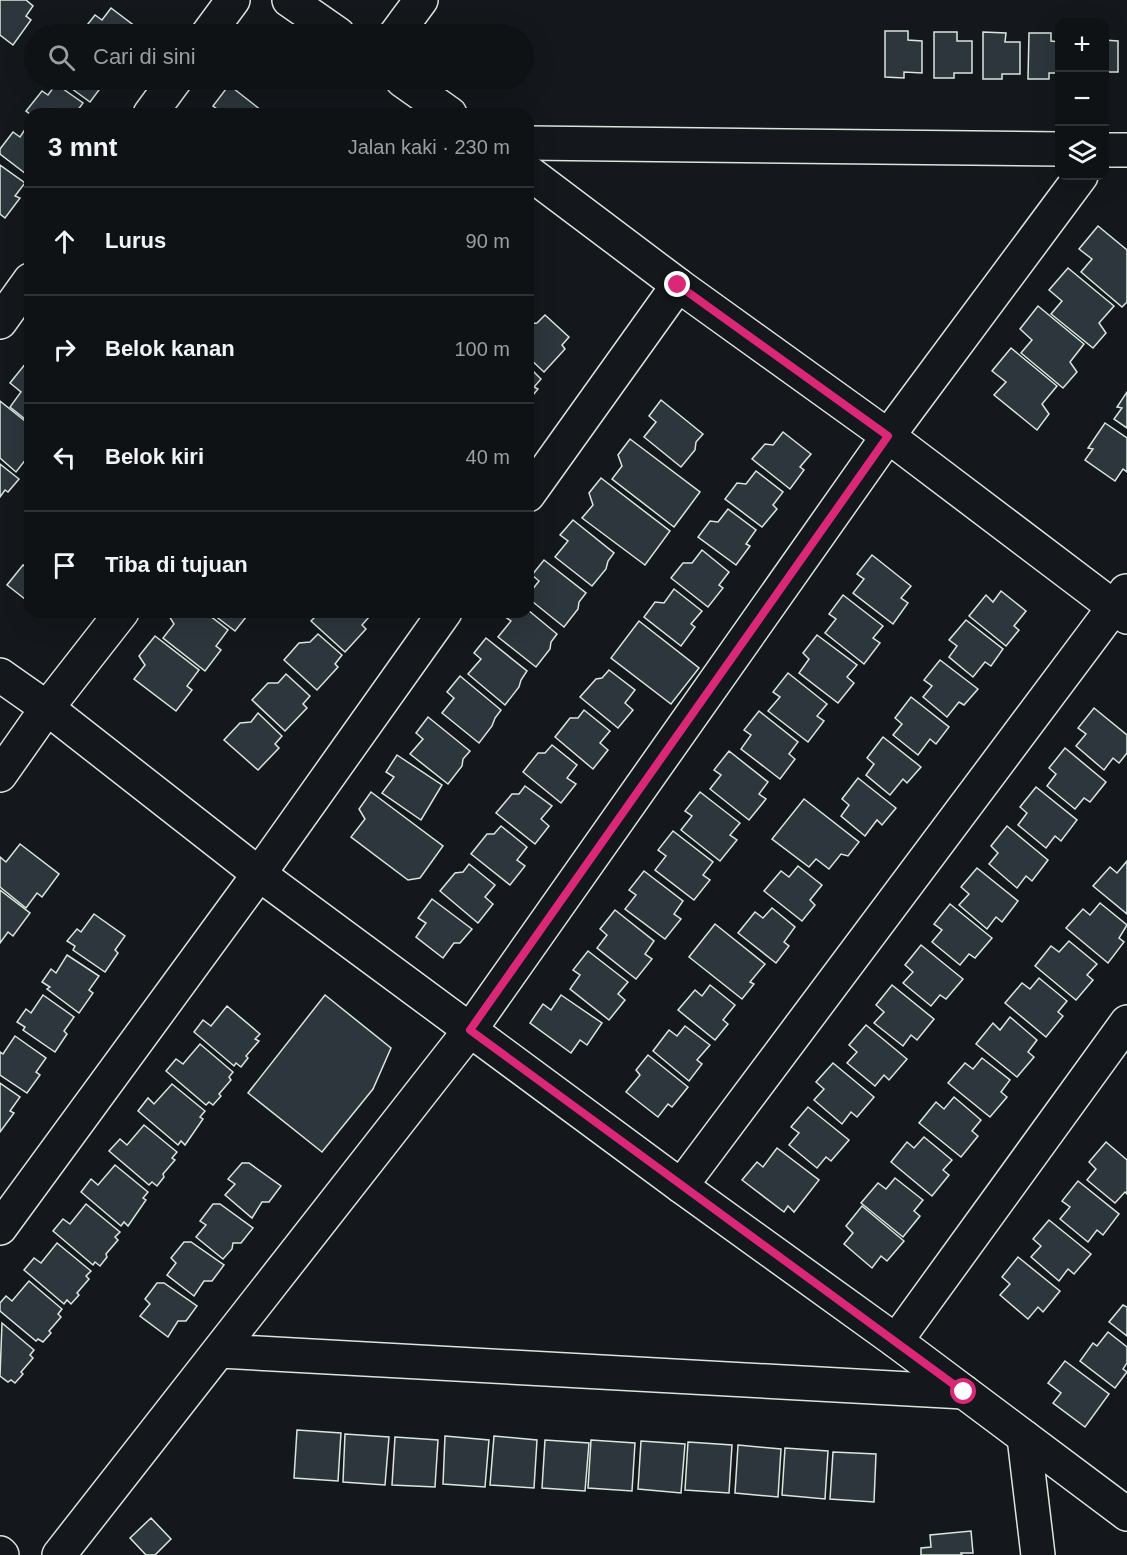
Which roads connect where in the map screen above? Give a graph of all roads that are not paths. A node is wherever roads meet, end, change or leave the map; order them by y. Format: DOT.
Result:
graph roads {
  1 [pos="233,0"];
  2 [pos="289,0"];
  3 [pos="421,0"];
  4 [pos="215,24"];
  5 [pos="324,24"];
  6 [pos="403,24"];
  7 [pos="168,90"];
  8 [pos="416,90"];
  9 [pos="154,108"];
  10 [pos="442,108"];
  11 [pos="534,143"];
  12 [pos="1055,149"];
  13 [pos="1109,150"];
  14 [pos="1127,150"];
  15 [pos="534,177"];
  16 [pos="1078,180"];
  17 [pos="678,285"];
  18 [pos="24,288"];
  19 [pos="0,322"];
  20 [pos="888,436"];
  21 [pos="534,487"];
  22 [pos="1123,605"];
  23 [pos="117,618"];
  24 [pos="441,618"];
  25 [pos="0,675"];
  26 [pos="47,708"];
  27 [pos="0,775"];
  28 [pos="259,874"];
  29 [pos="1127,1022"];
  30 [pos="470,1030"];
  31 [pos="681,1186"];
  32 [pos="0,1228"];
  33 [pos="896,1341"];
  34 [pos="220,1351"];
  35 [pos="964,1392"];
  36 [pos="1024,1437"];
  37 [pos="1127,1514"];
  38 [pos="59,1555"];
  39 [pos="1038,1555"];
  1 -- 4 [label="street"];
  2 -- 5 [label="street"];
  3 -- 6 [label="street"];
  7 -- 9 [label="street"];
  8 -- 10 [label="street"];
  11 -- 12 [label="street"];
  13 -- 14 [label="street"];
  15 -- 17 [label="street"];
  16 -- 20 [label="street"];
  17 -- 20 [label="street"];
  17 -- 21 [label="street"];
  18 -- 19 [label="street"];
  20 -- 22 [label="street"];
  20 -- 30 [label="street"];
  22 -- 31 [label="street"];
  23 -- 26 [label="street"];
  24 -- 28 [label="street"];
  25 -- 26 [label="street"];
  26 -- 27 [label="street"];
  26 -- 28 [label="street"];
  28 -- 30 [label="street"];
  28 -- 32 [label="street"];
  29 -- 33 [label="street"];
  30 -- 31 [label="street"];
  30 -- 34 [label="street"];
  31 -- 33 [label="street"];
  33 -- 35 [label="street"];
  34 -- 35 [label="street"];
  34 -- 38 [label="street"];
  35 -- 36 [label="street"];
  36 -- 37 [label="street"];
  36 -- 39 [label="street"];
}
